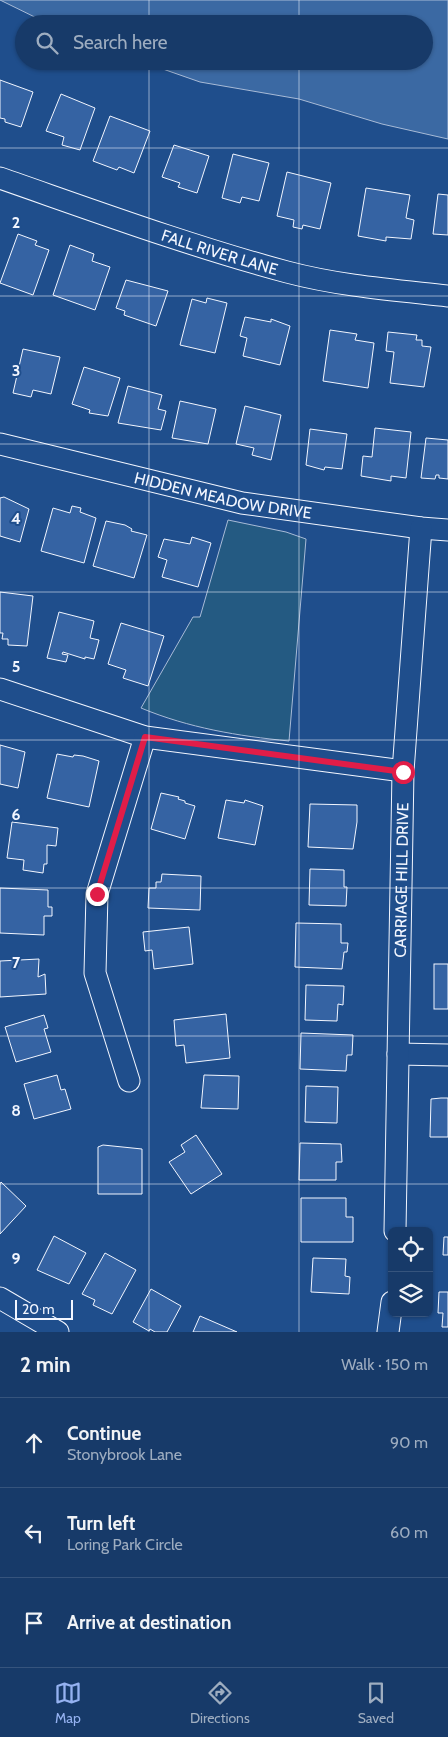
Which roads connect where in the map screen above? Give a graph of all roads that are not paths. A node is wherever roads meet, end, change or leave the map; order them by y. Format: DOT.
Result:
graph roads {
  1 [pos="0,178"];
  2 [pos="448,296"];
  3 [pos="0,444"];
  4 [pos="421,528"];
  5 [pos="448,530"];
  6 [pos="0,689"];
  7 [pos="145,737"];
  8 [pos="403,772"];
  9 [pos="398,1054"];
  10 [pos="448,1054"];
  11 [pos="129,1081"];
  12 [pos="395,1227"];
  13 [pos="0,1298"];
  14 [pos="390,1317"];
  15 [pos="58,1332"];
  16 [pos="388,1332"];
  1 -- 2 [label="street, FALL RIVER LANE"];
  3 -- 4 [label="street, HIDDEN MEADOW DRIVE"];
  4 -- 5 [label="street, HIDDEN MEADOW DRIVE"];
  4 -- 8 [label="street, CARRIAGE HILL DRIVE"];
  6 -- 7 [label="street"];
  7 -- 8 [label="street"];
  7 -- 11 [label="street"];
  8 -- 9 [label="street, CARRIAGE HILL DRIVE"];
  9 -- 10 [label="street"];
  9 -- 12 [label="street, CARRIAGE HILL DRIVE"];
  13 -- 15 [label="street"];
  14 -- 16 [label="street"];
}
